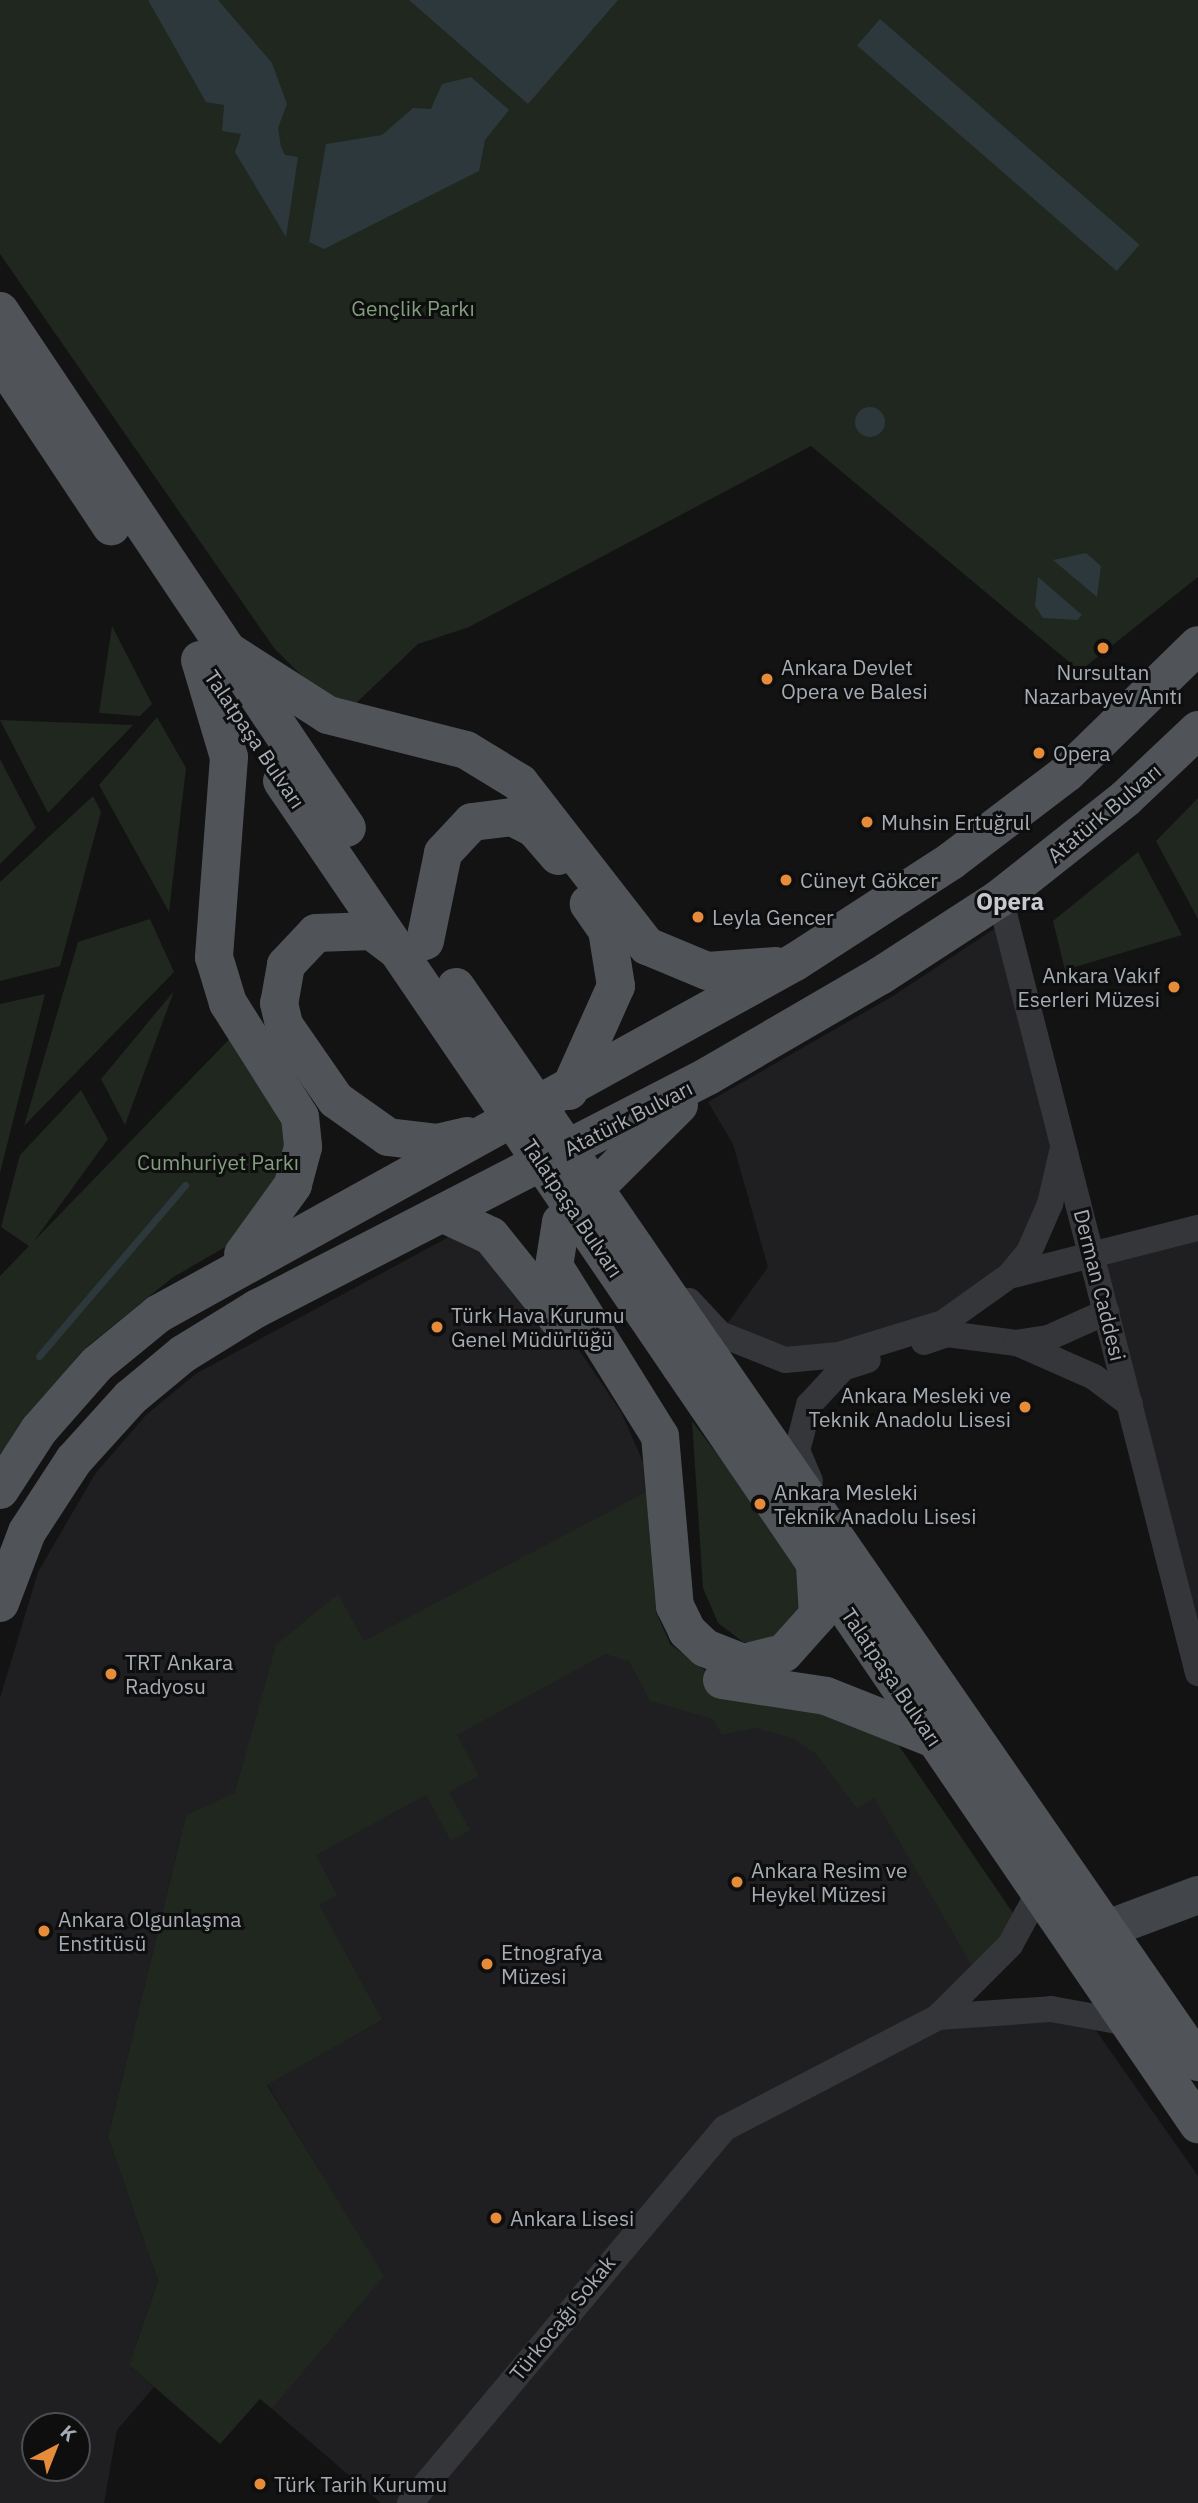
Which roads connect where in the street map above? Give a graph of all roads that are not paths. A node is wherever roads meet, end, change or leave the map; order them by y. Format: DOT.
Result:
graph roads {
  1 [pos="0,311"];
  2 [pos="0,359"];
  3 [pos="1198,645"];
  4 [pos="211,653"];
  5 [pos="1198,730"];
  6 [pos="1000,898"];
  7 [pos="414,948"];
  8 [pos="796,962"];
  9 [pos="708,1076"];
  10 [pos="569,1091"];
  11 [pos="495,1130"];
  12 [pos="1063,1147"];
  13 [pos="444,1214"];
  14 [pos="621,1227"];
  15 [pos="1198,1228"];
  16 [pos="1093,1255"];
  17 [pos="233,1268"];
  18 [pos="1009,1276"];
  19 [pos="1106,1312"];
  20 [pos="1016,1343"];
  21 [pos="693,1358"];
  22 [pos="1130,1404"];
  23 [pos="0,1490"];
  24 [pos="829,1525"];
  25 [pos="814,1563"];
  26 [pos="0,1604"];
  27 [pos="1198,1673"];
  28 [pos="934,1738"];
  29 [pos="1039,1892"];
  30 [pos="1198,1895"];
  31 [pos="1110,1928"];
  32 [pos="938,2017"];
  33 [pos="1129,2023"];
  34 [pos="1198,2062"];
  35 [pos="1198,2124"];
  36 [pos="410,2503"];
  1 -- 4 [label="main road, Talatpaşa Bulvarı"];
  2 -- 4 [label="main road, Talatpaşa Bulvarı"];
  3 -- 8 [label="main road"];
  4 -- 7 [label="main road, Talatpaşa Bulvarı, bridge"];
  4 -- 8 [label="main road"];
  4 -- 17 [label="main road"];
  5 -- 6 [label="main road, Atatürk Bulvarı"];
  6 -- 9 [label="main road, Atatürk Bulvarı"];
  6 -- 12 [label="street, Derman Caddesi"];
  7 -- 10 [label="main road"];
  7 -- 11 [label="main road, bridge"];
  7 -- 14 [label="main road, Talatpaşa Bulvarı, bridge"];
  7 -- 21 [label="main road, Talatpaşa Bulvarı, bridge"];
  8 -- 10 [label="main road"];
  9 -- 13 [label="main road, Atatürk Bulvarı"];
  9 -- 25 [label="main road"];
  10 -- 11 [label="main road"];
  11 -- 17 [label="main road"];
  12 -- 16 [label="street, Derman Caddesi"];
  12 -- 18 [label="street"];
  13 -- 26 [label="main road, Atatürk Bulvarı"];
  13 -- 28 [label="main road"];
  14 -- 18 [label="street"];
  14 -- 21 [label="main road, Talatpaşa Bulvarı, bridge"];
  15 -- 16 [label="street"];
  16 -- 18 [label="street"];
  16 -- 19 [label="street, Derman Caddesi"];
  17 -- 23 [label="main road"];
  19 -- 20 [label="street"];
  19 -- 22 [label="street, Derman Caddesi"];
  20 -- 22 [label="street"];
  20 -- 24 [label="street"];
  21 -- 24 [label="main road, Talatpaşa Bulvarı"];
  21 -- 25 [label="main road, Talatpaşa Bulvarı"];
  22 -- 27 [label="street, Derman Caddesi"];
  24 -- 31 [label="main road, Talatpaşa Bulvarı"];
  25 -- 28 [label="main road, Talatpaşa Bulvarı"];
  28 -- 29 [label="main road, Talatpaşa Bulvarı"];
  29 -- 32 [label="street, Türkocağı Sokak"];
  29 -- 33 [label="main road, Talatpaşa Bulvarı"];
  30 -- 31 [label="main road"];
  31 -- 34 [label="main road, Talatpaşa Bulvarı"];
  32 -- 33 [label="street, Türkocağı Sokak"];
  32 -- 36 [label="street, Türkocağı Sokak"];
  33 -- 35 [label="main road, Talatpaşa Bulvarı"];
}
